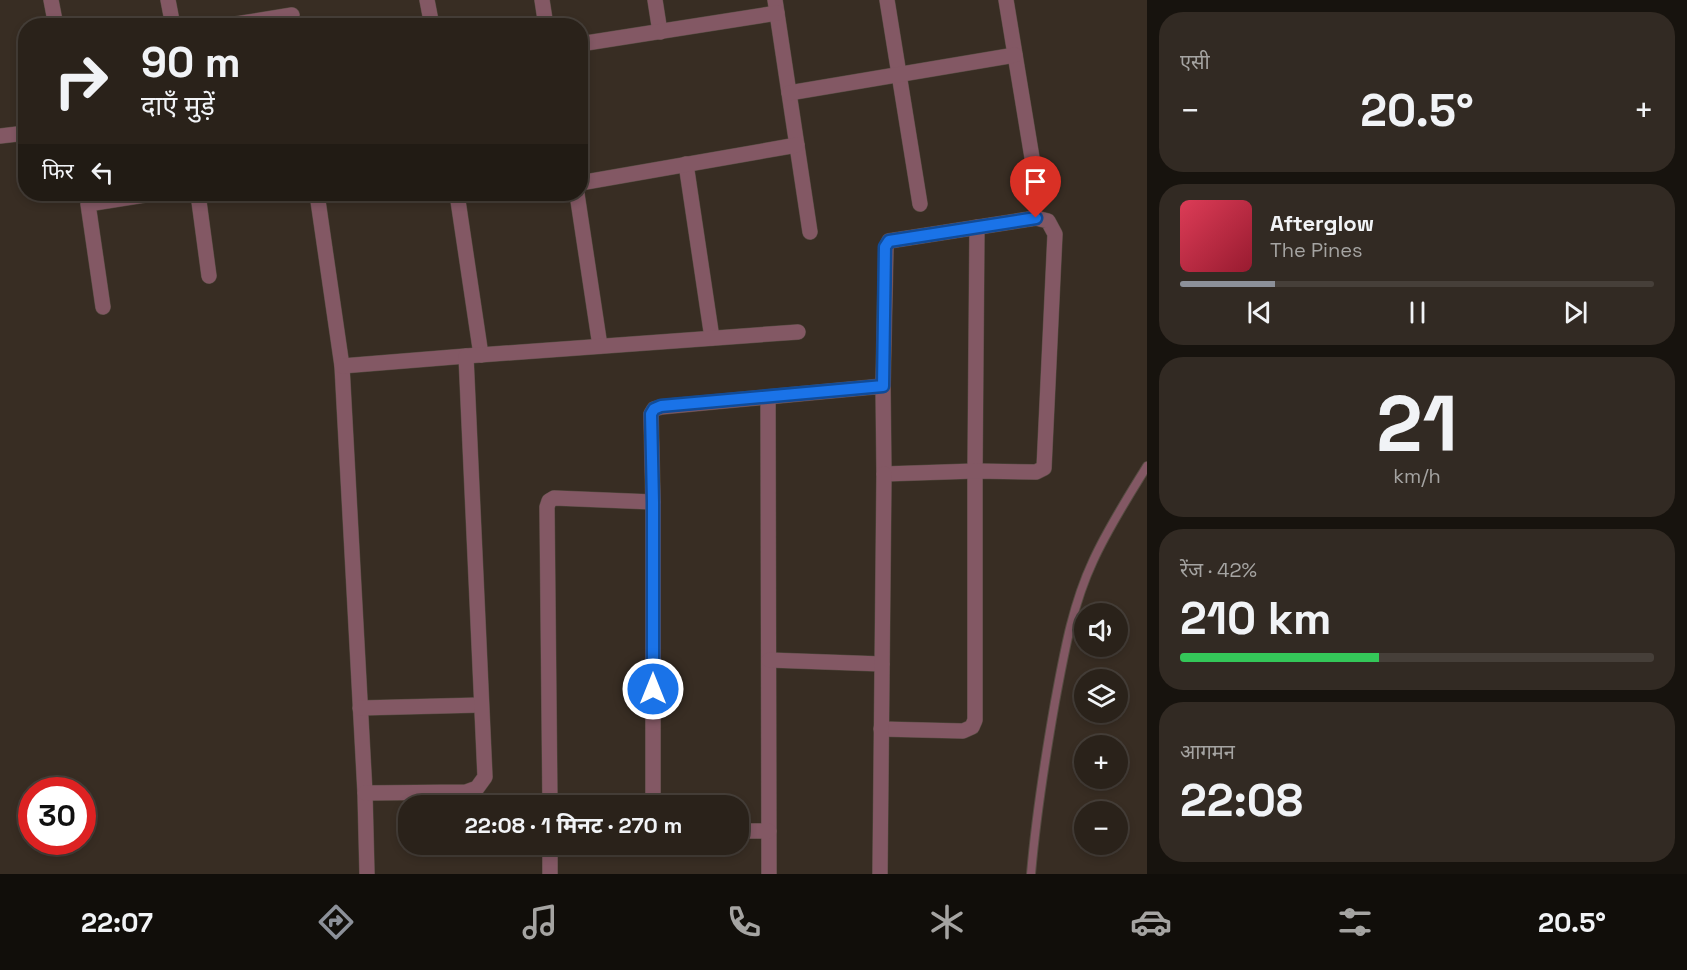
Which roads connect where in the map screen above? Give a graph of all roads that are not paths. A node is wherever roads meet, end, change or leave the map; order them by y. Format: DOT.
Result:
graph roads {
  1 [pos="51,0"];
  2 [pos="168,0"];
  3 [pos="427,0"];
  4 [pos="542,0"];
  5 [pos="655,0"];
  6 [pos="887,0"];
  7 [pos="1006,0"];
  8 [pos="776,6"];
  9 [pos="292,14"];
  10 [pos="54,18"];
  11 [pos="171,18"];
  12 [pos="269,18"];
  13 [pos="430,18"];
  14 [pos="545,18"];
  15 [pos="660,32"];
  16 [pos="588,43"];
  17 [pos="1015,55"];
  18 [pos="899,74"];
  19 [pos="789,93"];
  20 [pos="18,134"];
  21 [pos="0,136"];
  22 [pos="796,145"];
  23 [pos="686,164"];
  24 [pos="588,182"];
  25 [pos="1039,200"];
  26 [pos="87,201"];
  27 [pos="199,201"];
  28 [pos="317,201"];
  29 [pos="459,201"];
  30 [pos="578,201"];
  31 [pos="920,204"];
  32 [pos="977,227"];
  33 [pos="810,232"];
  34 [pos="209,276"];
  35 [pos="103,307"];
  36 [pos="798,332"];
  37 [pos="712,338"];
  38 [pos="600,346"];
  39 [pos="474,355"];
  40 [pos="342,366"];
  41 [pos="883,386"];
  42 [pos="768,397"];
  43 [pos="1147,466"];
  44 [pos="975,471"];
  45 [pos="884,474"];
  46 [pos="653,502"];
  47 [pos="769,660"];
  48 [pos="882,664"];
  49 [pos="481,705"];
  50 [pos="360,708"];
  51 [pos="880,729"];
  52 [pos="365,793"];
  53 [pos="550,795"];
  54 [pos="653,795"];
  55 [pos="749,831"];
  56 [pos="769,831"];
  57 [pos="550,855"];
  58 [pos="367,874"];
  59 [pos="550,874"];
  60 [pos="769,874"];
  61 [pos="880,874"];
  62 [pos="1031,874"];
  1 -- 10 [label="street"];
  2 -- 11 [label="street"];
  3 -- 13 [label="street"];
  4 -- 14 [label="street"];
  5 -- 15 [label="street"];
  6 -- 18 [label="street"];
  7 -- 17 [label="street"];
  8 -- 15 [label="street"];
  8 -- 19 [label="street"];
  9 -- 12 [label="street"];
  15 -- 16 [label="street"];
  17 -- 18 [label="street"];
  17 -- 25 [label="street"];
  18 -- 19 [label="street"];
  18 -- 31 [label="street"];
  19 -- 22 [label="street"];
  20 -- 21 [label="street"];
  22 -- 23 [label="street"];
  22 -- 33 [label="street"];
  23 -- 24 [label="street"];
  23 -- 37 [label="street"];
  26 -- 35 [label="street"];
  27 -- 34 [label="street"];
  28 -- 40 [label="street"];
  29 -- 39 [label="street"];
  30 -- 38 [label="street"];
  32 -- 41 [label="street"];
  32 -- 44 [label="street"];
  32 -- 44 [label="street"];
  36 -- 37 [label="street"];
  37 -- 38 [label="street"];
  38 -- 39 [label="street"];
  39 -- 40 [label="street"];
  39 -- 49 [label="street"];
  40 -- 50 [label="street"];
  41 -- 42 [label="street"];
  41 -- 45 [label="street"];
  42 -- 46 [label="street"];
  42 -- 47 [label="street"];
  43 -- 62 [label="lane"];
  44 -- 45 [label="street"];
  44 -- 51 [label="street"];
  45 -- 48 [label="street"];
  46 -- 53 [label="street"];
  46 -- 54 [label="street"];
  47 -- 48 [label="street"];
  47 -- 56 [label="street"];
  48 -- 51 [label="street"];
  49 -- 50 [label="street"];
  49 -- 52 [label="street"];
  50 -- 52 [label="street"];
  51 -- 61 [label="street"];
  52 -- 58 [label="street"];
  55 -- 56 [label="street"];
  56 -- 60 [label="street"];
  57 -- 59 [label="street"];
}
